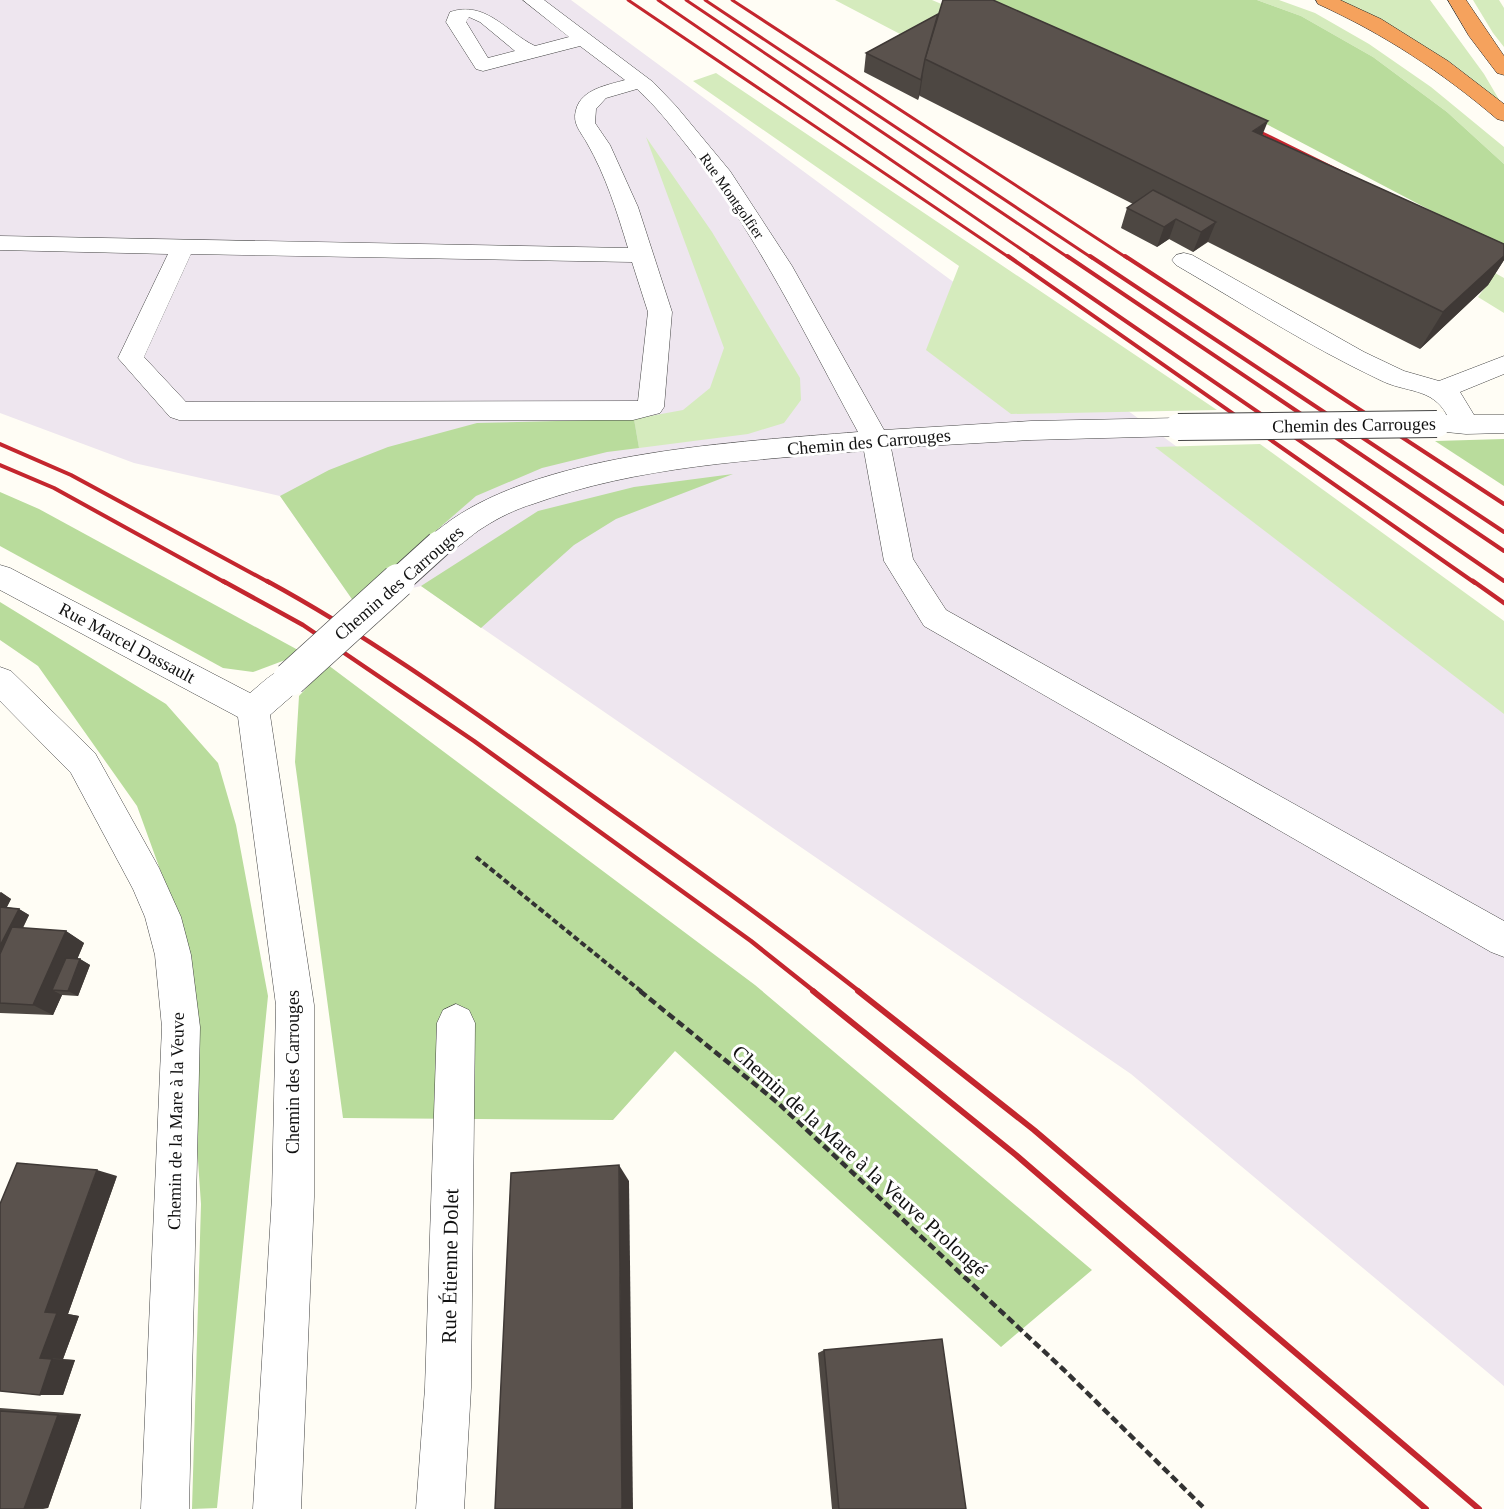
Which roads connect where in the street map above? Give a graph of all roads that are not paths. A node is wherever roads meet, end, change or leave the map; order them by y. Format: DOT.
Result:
graph roads {
  1 [pos="532,0"];
  2 [pos="1325,0"];
  3 [pos="1457,0"];
  4 [pos="583,39"];
  5 [pos="533,53"];
  6 [pos="1504,69"];
  7 [pos="639,82"];
  8 [pos="1504,115"];
  9 [pos="0,243"];
  10 [pos="183,247"];
  11 [pos="642,255"];
  12 [pos="1185,260"];
  13 [pos="1504,364"];
  14 [pos="1441,390"];
  15 [pos="1504,424"];
  16 [pos="1466,425"];
  17 [pos="875,439"];
  18 [pos="0,576"];
  19 [pos="0,680"];
  20 [pos="254,710"];
  21 [pos="1504,940"];
  22 [pos="456,1023"];
  23 [pos="165,1509"];
  24 [pos="277,1509"];
  25 [pos="440,1509"];
  1 -- 4 [label="street, Rue Montgolfier"];
  2 -- 8 [label="highway"];
  3 -- 6 [label="highway"];
  4 -- 5 [label="street"];
  4 -- 7 [label="street, Rue Montgolfier"];
  7 -- 11 [label="street"];
  7 -- 17 [label="street, Rue Montgolfier"];
  9 -- 10 [label="street"];
  10 -- 11 [label="street"];
  10 -- 11 [label="street"];
  12 -- 14 [label="street"];
  13 -- 14 [label="street"];
  14 -- 16 [label="street"];
  15 -- 16 [label="street, Chemin des Carrouges"];
  16 -- 17 [label="street, Chemin des Carrouges, bridge"];
  17 -- 20 [label="street, Chemin des Carrouges, bridge"];
  17 -- 21 [label="street, Rue Montgolfier"];
  18 -- 20 [label="street, Rue Marcel Dassault"];
  19 -- 23 [label="street, Chemin de la Mare à la Veuve"];
  20 -- 24 [label="street, Chemin des Carrouges"];
  22 -- 25 [label="street, Rue Étienne Dolet"];
}
